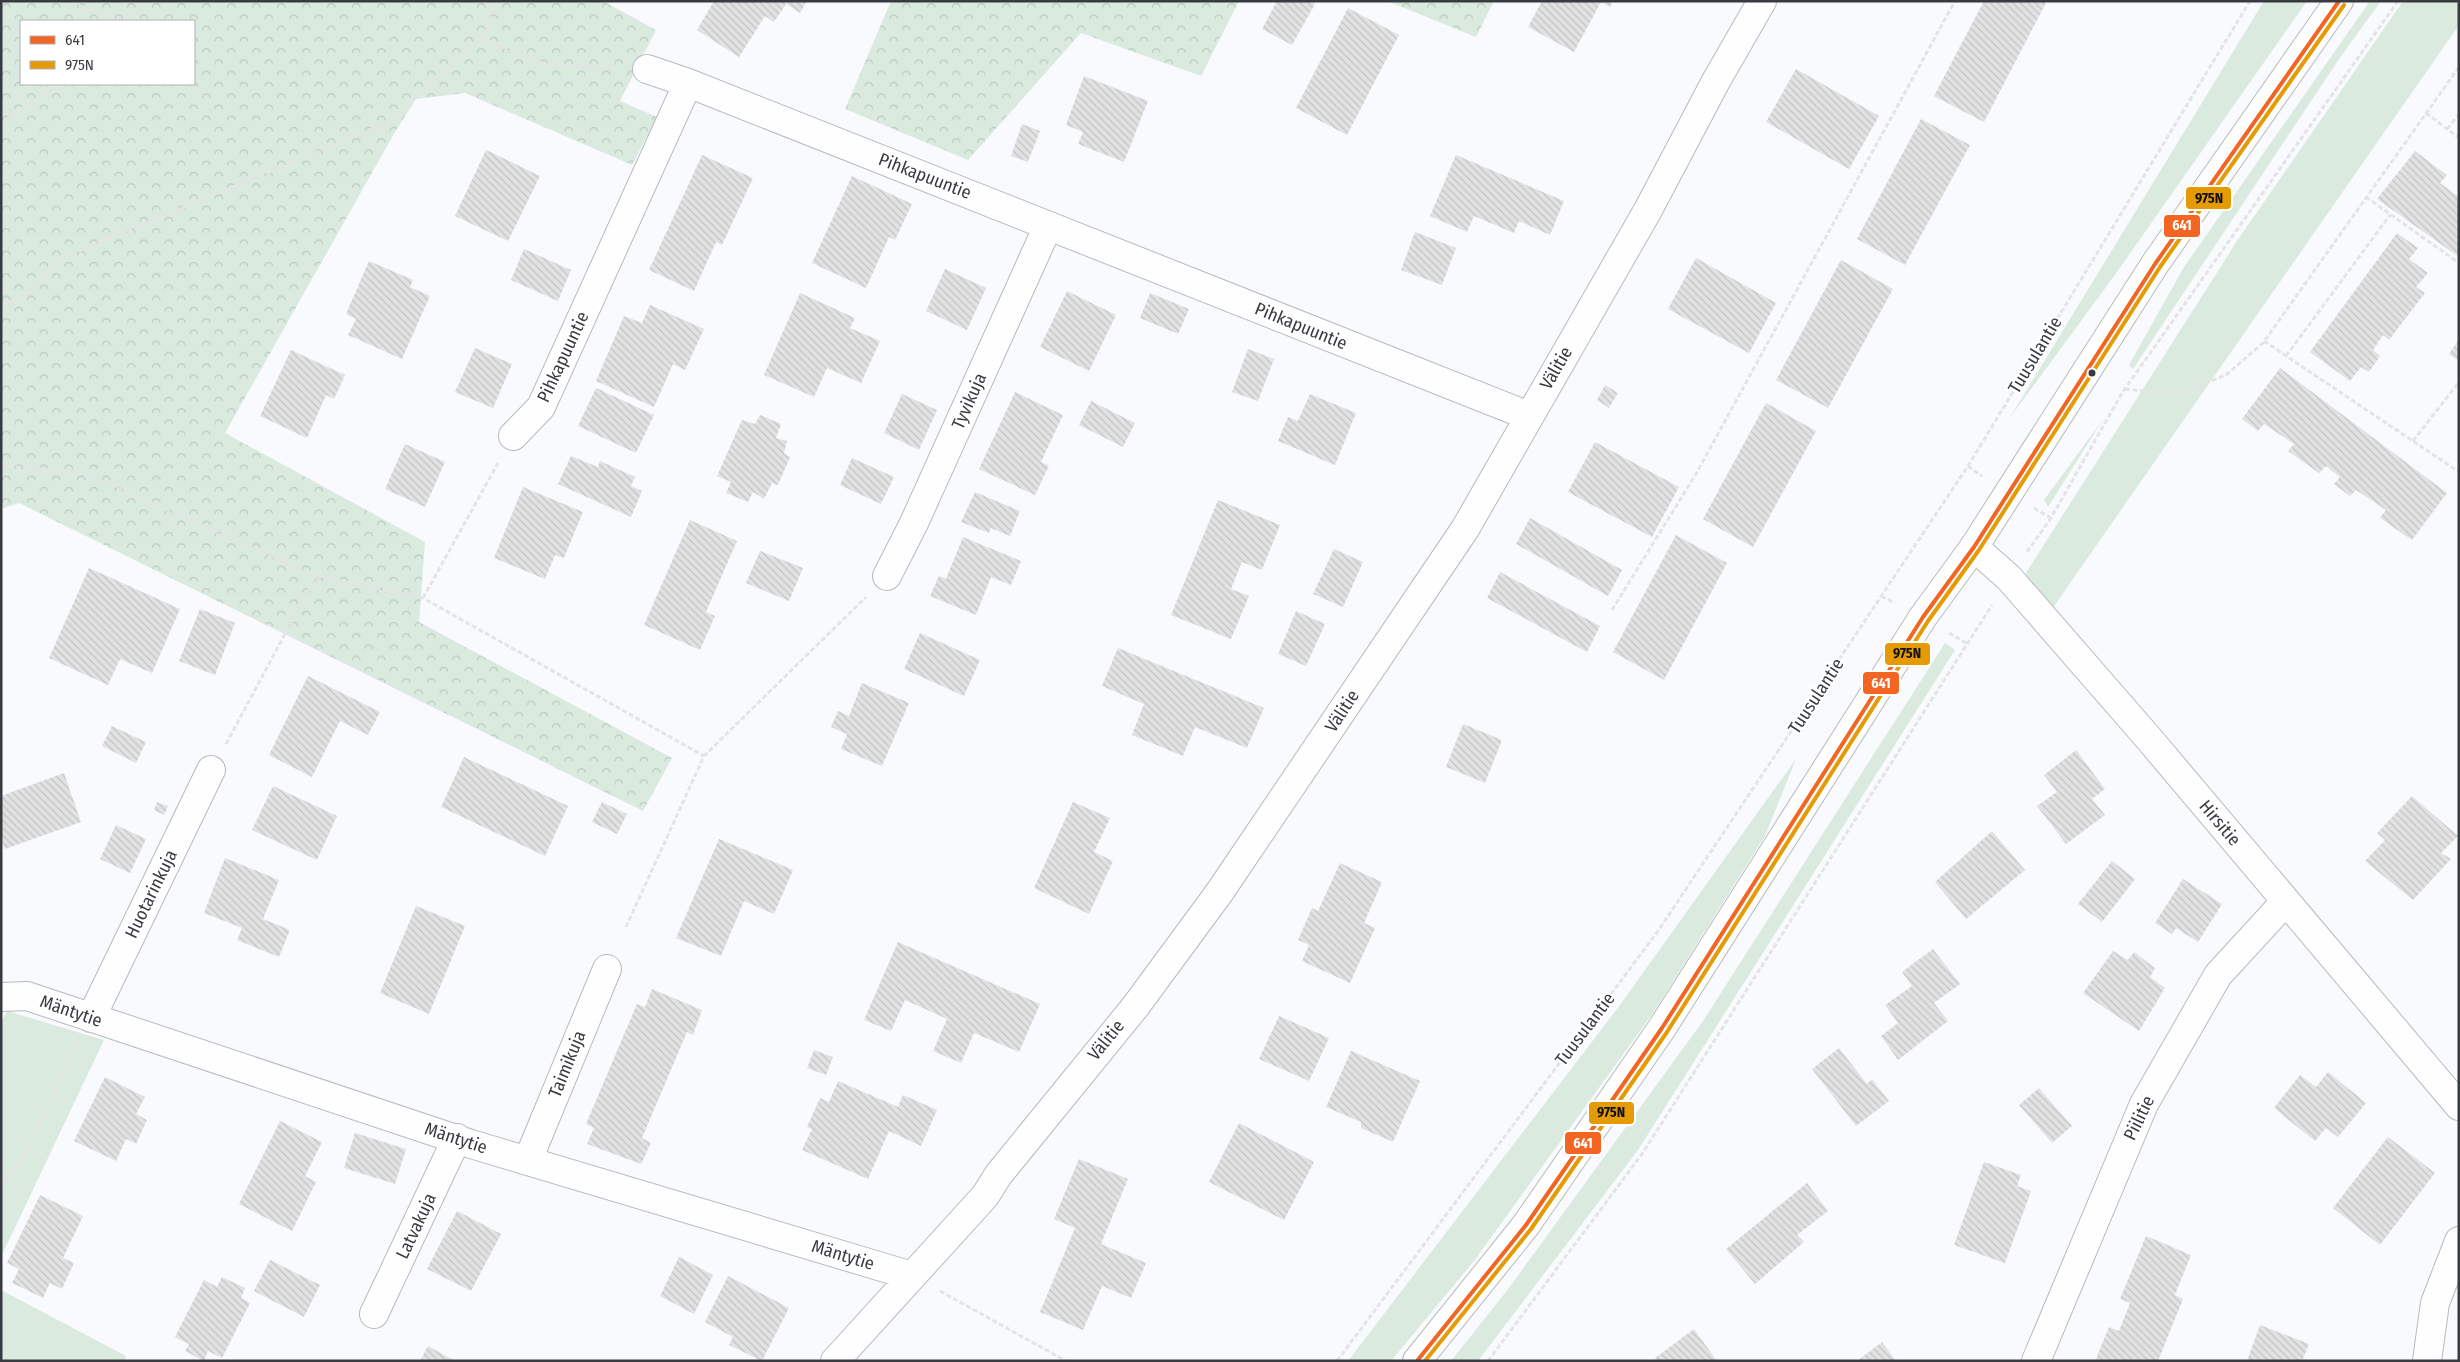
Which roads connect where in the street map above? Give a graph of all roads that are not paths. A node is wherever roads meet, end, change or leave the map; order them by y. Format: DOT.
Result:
graph roads {
  1 [pos="1762,1"];
  2 [pos="2338,1"];
  3 [pos="647,70"];
  4 [pos="688,83"];
  5 [pos="1048,226"];
  6 [pos="1529,416"];
  7 [pos="513,436"];
  8 [pos="1974,547"];
  9 [pos="887,576"];
  10 [pos="211,770"];
  11 [pos="2285,902"];
  12 [pos="607,969"];
  13 [pos="1,998"];
  14 [pos="91,1018"];
  15 [pos="2459,1106"];
  16 [pos="457,1138"];
  17 [pos="528,1160"];
  18 [pos="2459,1241"];
  19 [pos="912,1276"];
  20 [pos="374,1314"];
  21 [pos="834,1361"];
  22 [pos="1417,1361"];
  23 [pos="2036,1361"];
  24 [pos="2427,1361"];
  1 -- 6 [label="street, Välitie"];
  2 -- 8 [label="street"];
  3 -- 4 [label="street"];
  4 -- 5 [label="street, Pihkapuuntie"];
  4 -- 7 [label="street, Pihkapuuntie"];
  5 -- 6 [label="street, Pihkapuuntie"];
  5 -- 9 [label="street, Tyvikuja"];
  6 -- 19 [label="street, Välitie"];
  8 -- 11 [label="street, Hirsitie"];
  8 -- 22 [label="street"];
  10 -- 14 [label="street, Huotarinkuja"];
  11 -- 15 [label="street, Hirsitie"];
  11 -- 23 [label="street, Piilitie"];
  12 -- 17 [label="street, Taimikuja"];
  13 -- 14 [label="street, Mäntytie"];
  14 -- 16 [label="street, Mäntytie"];
  16 -- 17 [label="street, Mäntytie"];
  16 -- 20 [label="street, Latvakuja"];
  17 -- 19 [label="street, Mäntytie"];
  18 -- 24 [label="street"];
  19 -- 21 [label="street, Välitie"];
}
